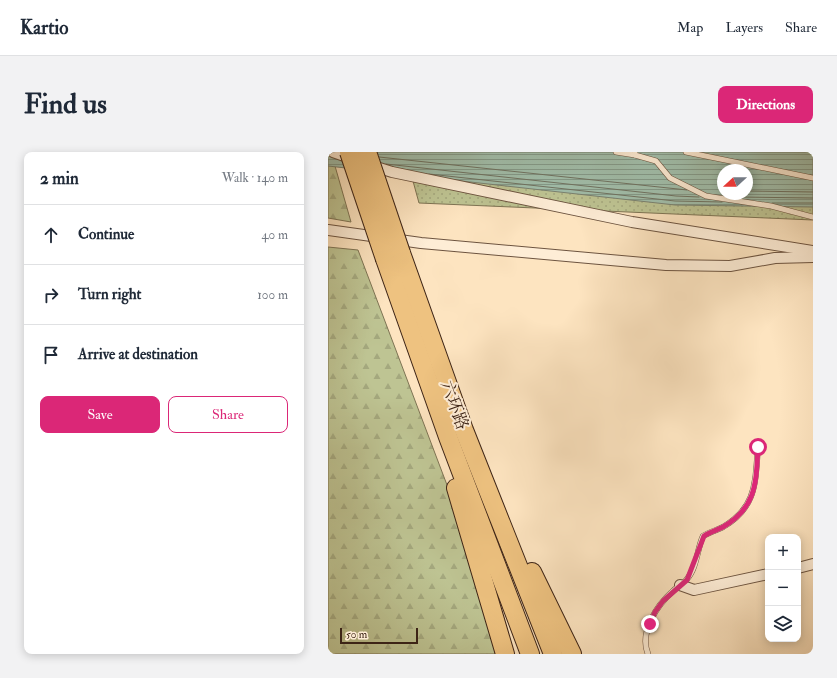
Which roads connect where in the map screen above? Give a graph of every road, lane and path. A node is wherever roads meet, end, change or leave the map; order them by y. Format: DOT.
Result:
graph roads {
  1 [pos="333,152"];
  2 [pos="349,152"];
  3 [pos="367,152"];
  4 [pos="616,152"];
  5 [pos="686,152"];
  6 [pos="635,154"];
  7 [pos="813,178"];
  8 [pos="813,217"];
  9 [pos="328,230"];
  10 [pos="813,251"];
  11 [pos="393,256"];
  12 [pos="813,257"];
  13 [pos="400,303"];
  14 [pos="464,430"];
  15 [pos="758,447"];
  16 [pos="813,564"];
  17 [pos="801,567"];
  18 [pos="765,575"];
  19 [pos="680,585"];
  20 [pos="505,654"];
  21 [pos="530,654"];
  22 [pos="553,654"];
  23 [pos="572,654"];
  24 [pos="648,654"];
  1 -- 10 [label="street"];
  2 -- 11 [label="highway, 六环路, bridge"];
  3 -- 11 [label="highway, 六环路, bridge"];
  4 -- 6 [label="lane"];
  5 -- 7 [label="lane"];
  6 -- 8 [label="lane"];
  9 -- 12 [label="street"];
  11 -- 13 [label="highway, 六环路"];
  11 -- 14 [label="highway, 六环路"];
  13 -- 20 [label="highway"];
  13 -- 21 [label="highway, 六环路"];
  14 -- 22 [label="highway, 六环路"];
  14 -- 23 [label="highway"];
  15 -- 19 [label="lane"];
  16 -- 17 [label="street"];
  18 -- 19 [label="street"];
  19 -- 24 [label="lane"];
}
